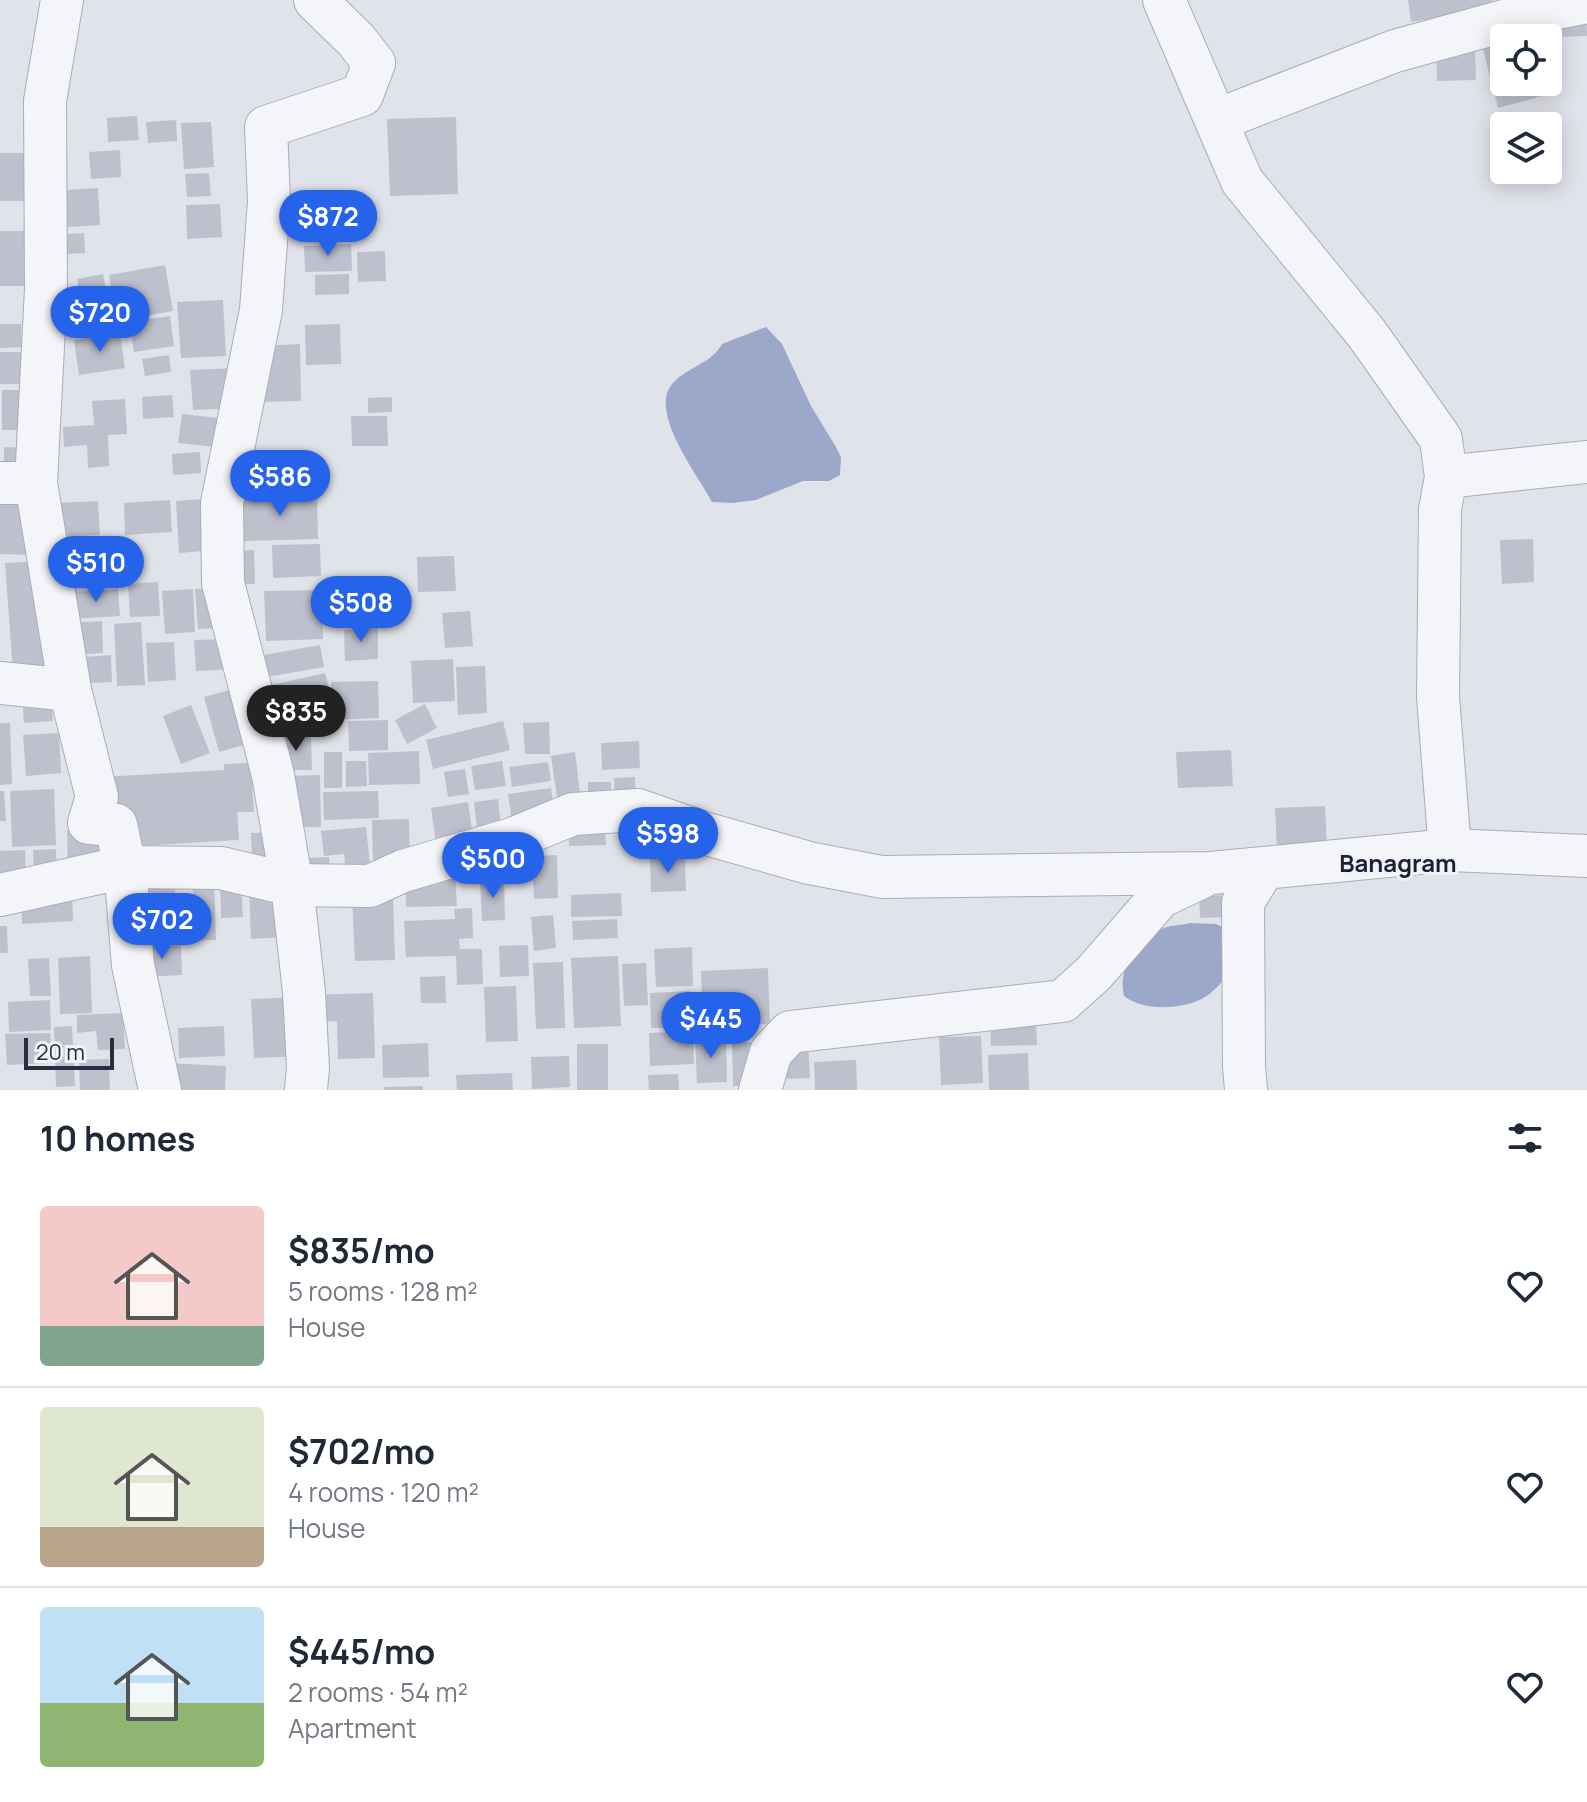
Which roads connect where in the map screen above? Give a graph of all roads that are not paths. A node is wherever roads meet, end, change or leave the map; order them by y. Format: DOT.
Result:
graph roads {
  1 [pos="62,0"];
  2 [pos="315,0"];
  3 [pos="1164,0"];
  4 [pos="1587,2"];
  5 [pos="1217,120"];
  6 [pos="1587,462"];
  7 [pos="1446,477"];
  8 [pos="18,483"];
  9 [pos="0,683"];
  10 [pos="70,690"];
  11 [pos="1450,850"];
  12 [pos="1587,856"];
  13 [pos="125,867"];
  14 [pos="1264,868"];
  15 [pos="1211,873"];
  16 [pos="292,885"];
  17 [pos="0,895"];
  18 [pos="160,1090"];
  19 [pos="306,1090"];
  20 [pos="760,1090"];
  21 [pos="1246,1090"];
  1 -- 8 [label="street"];
  2 -- 16 [label="street"];
  3 -- 5 [label="street"];
  4 -- 5 [label="street"];
  5 -- 7 [label="street"];
  6 -- 7 [label="street"];
  7 -- 11 [label="street"];
  8 -- 10 [label="street"];
  9 -- 10 [label="street"];
  10 -- 13 [label="street"];
  11 -- 12 [label="street"];
  11 -- 14 [label="street"];
  13 -- 16 [label="street"];
  13 -- 17 [label="street"];
  13 -- 18 [label="street"];
  14 -- 15 [label="street"];
  14 -- 21 [label="street"];
  15 -- 16 [label="street"];
  15 -- 20 [label="street"];
  16 -- 19 [label="street"];
}
